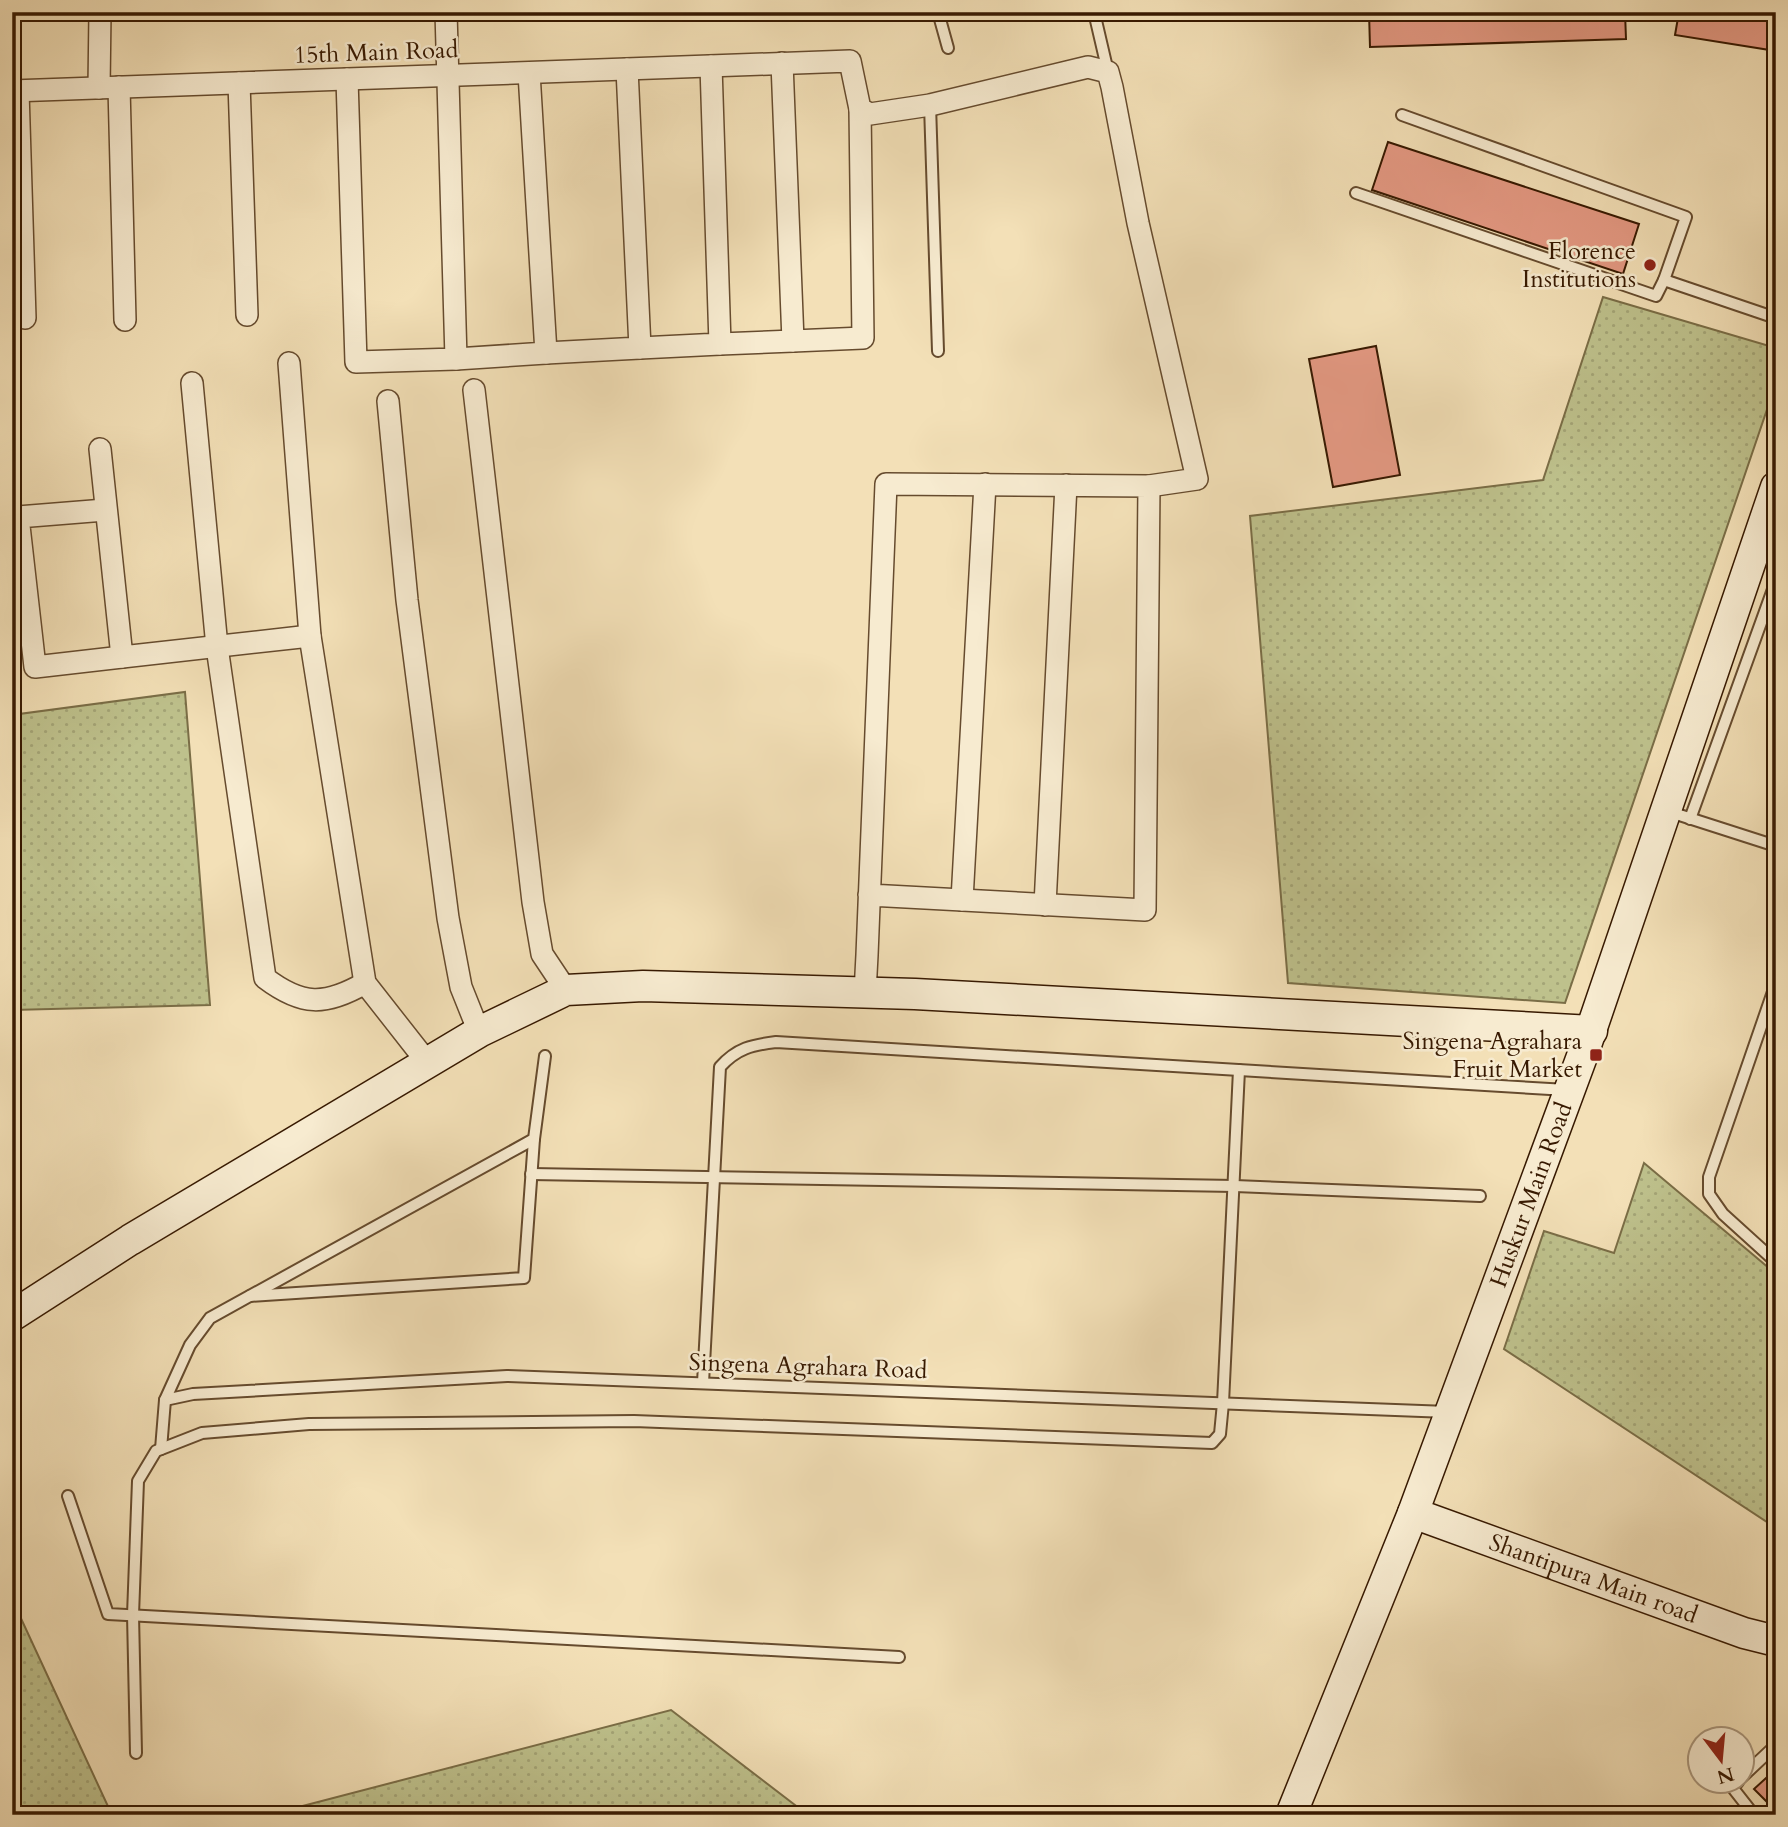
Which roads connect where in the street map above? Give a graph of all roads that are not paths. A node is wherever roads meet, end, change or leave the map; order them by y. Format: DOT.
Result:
graph roads {
  1 [pos="100,12"];
  2 [pos="446,12"];
  3 [pos="938,12"];
  4 [pos="1094,12"];
  5 [pos="948,48"];
  6 [pos="782,63"];
  7 [pos="711,66"];
  8 [pos="627,69"];
  9 [pos="1108,72"];
  10 [pos="529,73"];
  11 [pos="448,75"];
  12 [pos="348,79"];
  13 [pos="239,83"];
  14 [pos="109,88"];
  15 [pos="15,91"];
  16 [pos="930,105"];
  17 [pos="860,109"];
  18 [pos="1402,115"];
  19 [pos="1356,192"];
  20 [pos="1664,280"];
  21 [pos="247,315"];
  22 [pos="25,318"];
  23 [pos="1776,318"];
  24 [pos="125,320"];
  25 [pos="793,341"];
  26 [pos="719,344"];
  27 [pos="640,348"];
  28 [pos="939,351"];
  29 [pos="546,353"];
  30 [pos="456,359"];
  31 [pos="289,363"];
  32 [pos="192,383"];
  33 [pos="474,390"];
  34 [pos="388,401"];
  35 [pos="100,449"];
  36 [pos="985,484"];
  37 [pos="1066,485"];
  38 [pos="1149,486"];
  39 [pos="1776,487"];
  40 [pos="105,510"];
  41 [pos="1776,581"];
  42 [pos="310,636"];
  43 [pos="216,648"];
  44 [pos="122,657"];
  45 [pos="1679,815"];
  46 [pos="1776,846"];
  47 [pos="869,895"];
  48 [pos="962,900"];
  49 [pos="1045,905"];
  50 [pos="365,983"];
  51 [pos="1776,983"];
  52 [pos="566,990"];
  53 [pos="865,993"];
  54 [pos="1592,1031"];
  55 [pos="479,1032"];
  56 [pos="545,1056"];
  57 [pos="427,1062"];
  58 [pos="1239,1070"];
  59 [pos="1570,1090"];
  60 [pos="534,1139"];
  61 [pos="531,1174"];
  62 [pos="714,1176"];
  63 [pos="1235,1186"];
  64 [pos="1480,1196"];
  65 [pos="1776,1262"];
  66 [pos="248,1296"];
  67 [pos="12,1316"];
  68 [pos="703,1383"];
  69 [pos="165,1400"];
  70 [pos="1223,1403"];
  71 [pos="1450,1412"];
  72 [pos="161,1450"];
  73 [pos="68,1496"];
  74 [pos="1413,1513"];
  75 [pos="133,1615"];
  76 [pos="1776,1640"];
  77 [pos="899,1657"];
  78 [pos="1776,1745"];
  79 [pos="136,1754"];
  80 [pos="1756,1764"];
  81 [pos="1739,1796"];
  82 [pos="1291,1815"];
  83 [pos="1754,1815"];
  1 -- 14 [label="street"];
  2 -- 11 [label="street"];
  3 -- 5 [label="lane"];
  4 -- 9 [label="lane"];
  6 -- 7 [label="street, 15th Main Road"];
  6 -- 17 [label="street, 15th Main Road"];
  6 -- 25 [label="street"];
  7 -- 8 [label="street, 15th Main Road"];
  7 -- 26 [label="street"];
  8 -- 10 [label="street, 15th Main Road"];
  8 -- 27 [label="street"];
  9 -- 16 [label="street"];
  9 -- 38 [label="street"];
  10 -- 11 [label="street, 15th Main Road"];
  10 -- 29 [label="street"];
  11 -- 12 [label="street, 15th Main Road"];
  11 -- 30 [label="street"];
  12 -- 13 [label="street, 15th Main Road"];
  12 -- 30 [label="street"];
  13 -- 14 [label="street, 15th Main Road"];
  13 -- 21 [label="street"];
  14 -- 15 [label="street, 15th Main Road"];
  14 -- 24 [label="street"];
  15 -- 22 [label="street"];
  16 -- 17 [label="street"];
  16 -- 28 [label="lane"];
  17 -- 25 [label="street"];
  18 -- 20 [label="lane"];
  19 -- 20 [label="lane"];
  20 -- 23 [label="lane"];
  25 -- 26 [label="street"];
  26 -- 27 [label="street"];
  27 -- 29 [label="street"];
  29 -- 30 [label="street"];
  31 -- 42 [label="street"];
  32 -- 43 [label="street"];
  33 -- 52 [label="street"];
  34 -- 55 [label="street"];
  35 -- 40 [label="street"];
  36 -- 37 [label="street"];
  36 -- 47 [label="street"];
  36 -- 48 [label="street"];
  37 -- 38 [label="street"];
  37 -- 49 [label="street"];
  38 -- 49 [label="street"];
  39 -- 45 [label="street, Huskur Main Road"];
  40 -- 44 [label="street"];
  40 -- 44 [label="street"];
  41 -- 45 [label="lane"];
  42 -- 43 [label="street"];
  42 -- 50 [label="street"];
  43 -- 44 [label="street"];
  43 -- 50 [label="street"];
  45 -- 46 [label="lane"];
  45 -- 54 [label="street, Huskur Main Road"];
  47 -- 48 [label="street"];
  47 -- 53 [label="street"];
  48 -- 49 [label="street"];
  50 -- 57 [label="street"];
  51 -- 65 [label="lane"];
  52 -- 53 [label="street"];
  52 -- 55 [label="street"];
  53 -- 54 [label="street"];
  54 -- 59 [label="street, Huskur Main Road"];
  55 -- 57 [label="street"];
  56 -- 60 [label="lane"];
  57 -- 67 [label="street"];
  58 -- 59 [label="lane"];
  58 -- 62 [label="lane"];
  58 -- 63 [label="lane"];
  59 -- 71 [label="street, Huskur Main Road"];
  60 -- 61 [label="lane"];
  60 -- 66 [label="lane"];
  61 -- 62 [label="lane"];
  61 -- 66 [label="lane"];
  62 -- 63 [label="lane"];
  62 -- 68 [label="lane"];
  63 -- 64 [label="lane"];
  63 -- 70 [label="lane"];
  66 -- 69 [label="lane"];
  68 -- 69 [label="lane, Singena Agrahara Road"];
  68 -- 70 [label="lane, Singena Agrahara Road"];
  69 -- 72 [label="lane"];
  70 -- 71 [label="lane, Singena Agrahara Road"];
  70 -- 72 [label="lane"];
  71 -- 74 [label="street, Huskur Main Road"];
  72 -- 75 [label="lane"];
  73 -- 75 [label="lane"];
  74 -- 76 [label="street, Shantipura Main road"];
  74 -- 82 [label="street, Huskur Main Road"];
  75 -- 77 [label="lane"];
  75 -- 79 [label="lane"];
  78 -- 80 [label="lane"];
  81 -- 83 [label="lane"];
}
